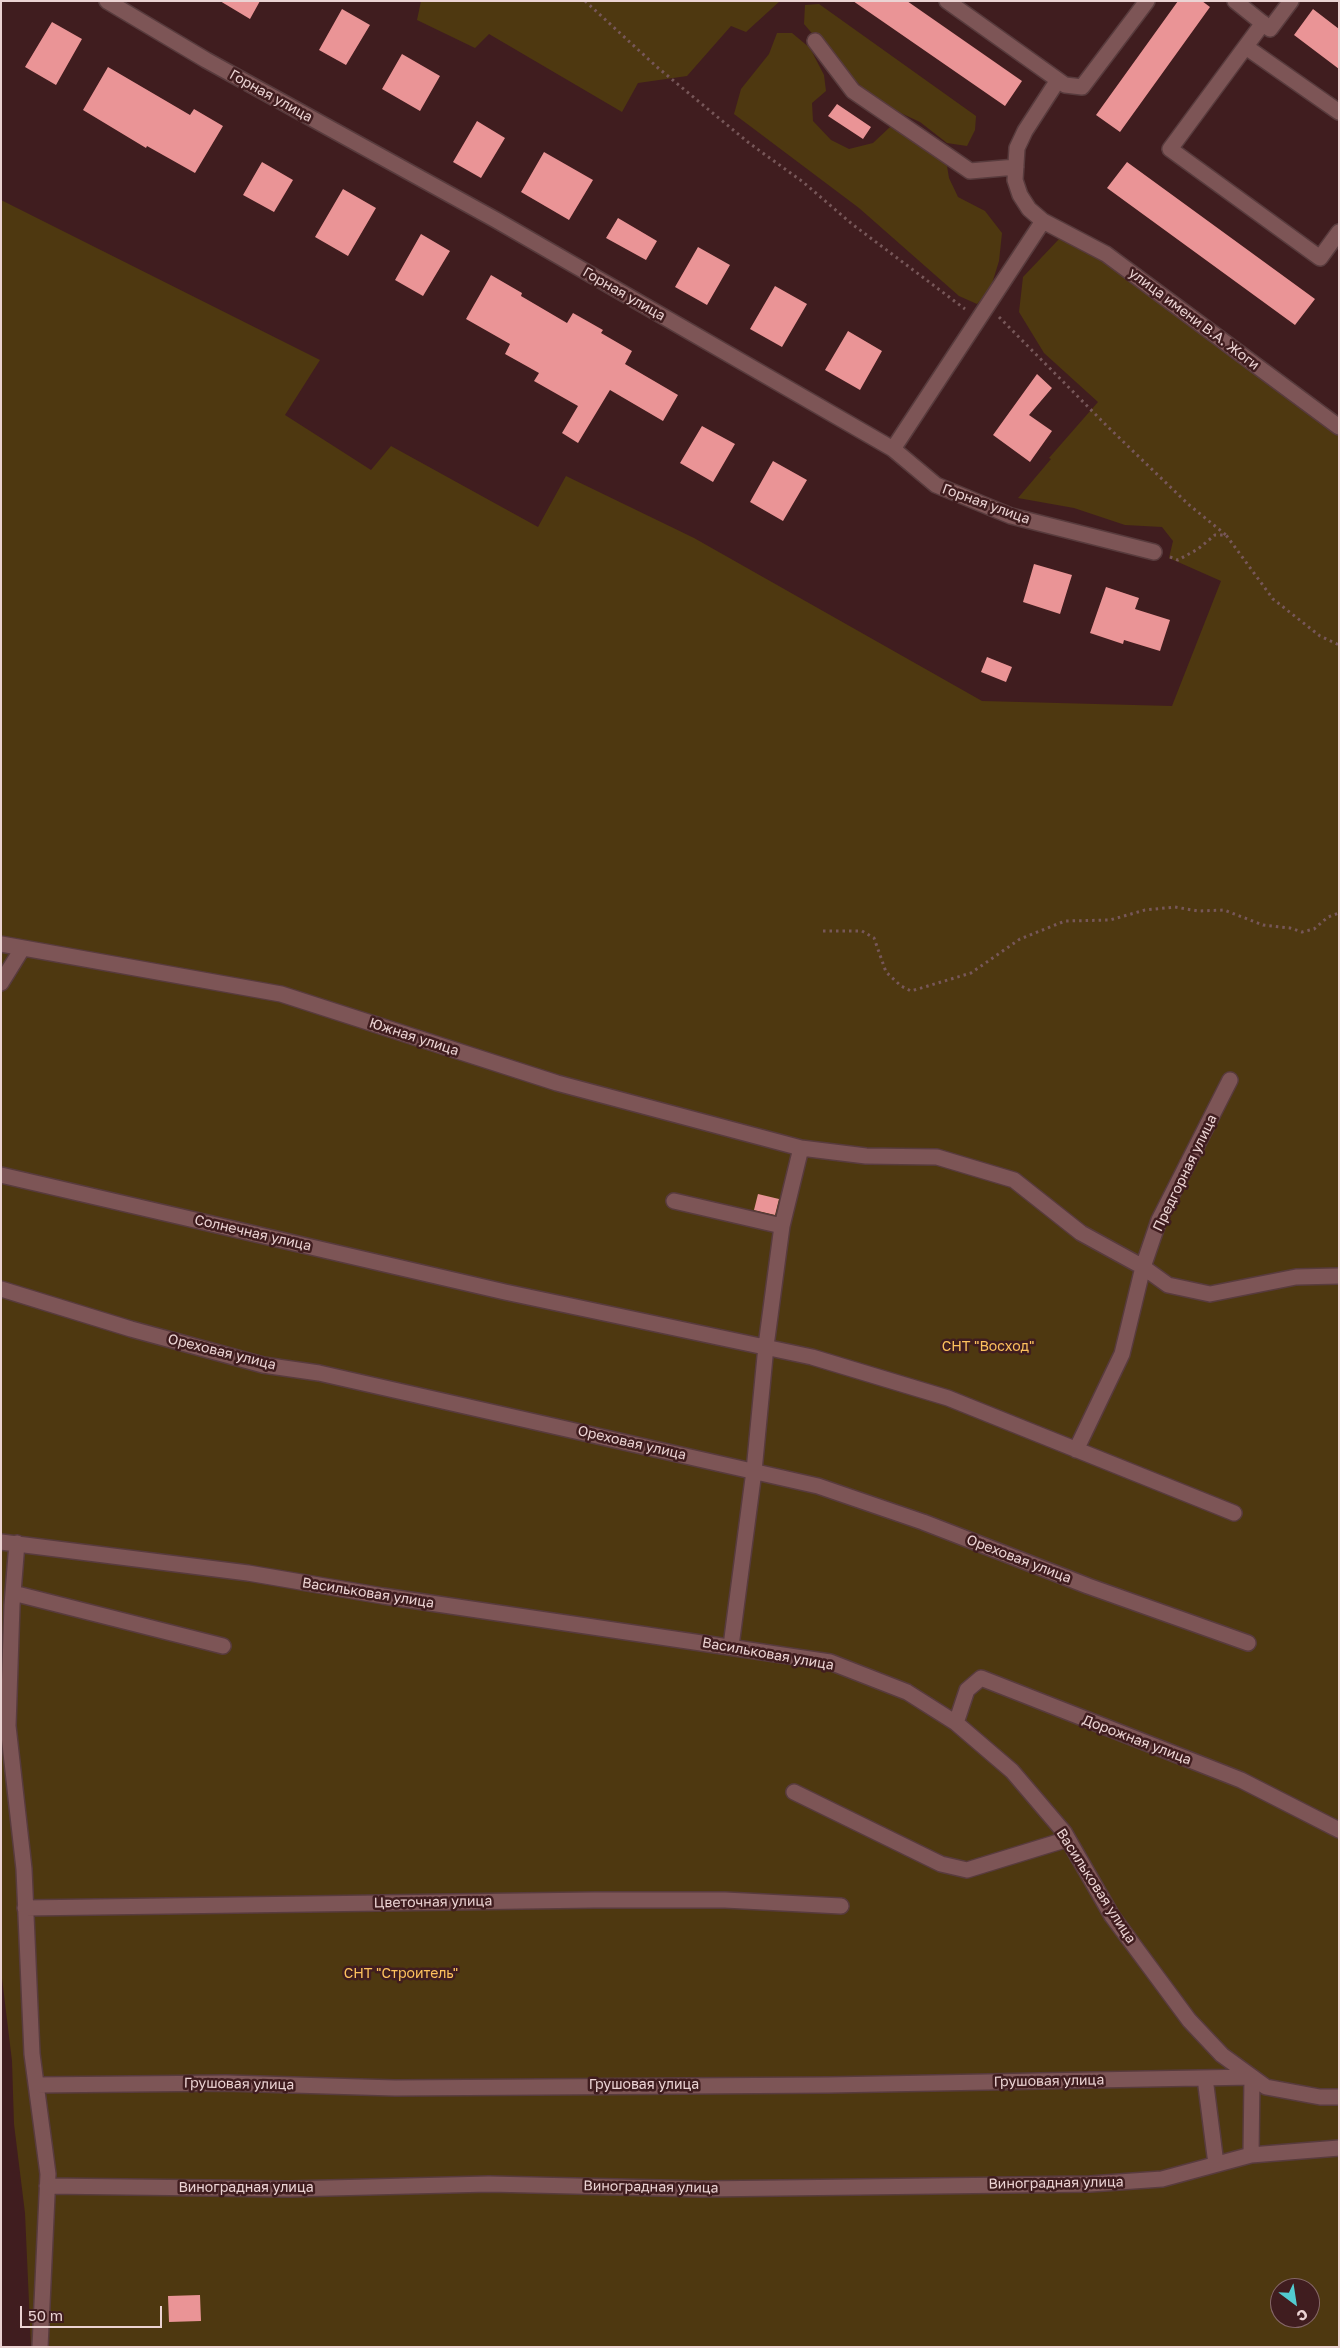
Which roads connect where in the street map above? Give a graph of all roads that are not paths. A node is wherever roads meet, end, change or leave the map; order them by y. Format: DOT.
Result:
graph roads {
  1 [pos="107,1"];
  2 [pos="947,1"];
  3 [pos="1148,1"];
  4 [pos="1235,1"];
  5 [pos="1292,1"];
  6 [pos="1263,23"];
  7 [pos="815,41"];
  8 [pos="1246,46"];
  9 [pos="1058,80"];
  10 [pos="1339,112"];
  11 [pos="1016,167"];
  12 [pos="1043,221"];
  13 [pos="1339,232"];
  14 [pos="1339,427"];
  15 [pos="894,449"];
  16 [pos="1154,552"];
  17 [pos="1,944"];
  18 [pos="22,948"];
  19 [pos="1,983"];
  20 [pos="1230,1080"];
  21 [pos="801,1148"];
  22 [pos="1,1175"];
  23 [pos="674,1201"];
  24 [pos="782,1226"];
  25 [pos="1143,1267"];
  26 [pos="1339,1276"];
  27 [pos="1,1289"];
  28 [pos="766,1346"];
  29 [pos="1076,1450"];
  30 [pos="754,1471"];
  31 [pos="1234,1513"];
  32 [pos="1,1542"];
  33 [pos="17,1544"];
  34 [pos="13,1593"];
  35 [pos="1248,1643"];
  36 [pos="223,1646"];
  37 [pos="730,1646"];
  38 [pos="956,1723"];
  39 [pos="794,1792"];
  40 [pos="1339,1830"];
  41 [pos="1068,1839"];
  42 [pos="841,1906"];
  43 [pos="25,1908"];
  44 [pos="1252,2077"];
  45 [pos="1205,2078"];
  46 [pos="36,2085"];
  47 [pos="1339,2098"];
  48 [pos="1339,2148"];
  49 [pos="1251,2155"];
  50 [pos="1216,2164"];
  51 [pos="47,2186"];
  52 [pos="40,2347"];
  1 -- 15 [label="street, Горная улица"];
  2 -- 9 [label="street"];
  3 -- 9 [label="street"];
  4 -- 6 [label="street"];
  5 -- 6 [label="street"];
  6 -- 8 [label="street"];
  7 -- 11 [label="street"];
  8 -- 10 [label="street"];
  8 -- 13 [label="street"];
  9 -- 11 [label="street, улица имени В.А. Жоги"];
  11 -- 12 [label="street, улица имени В.А. Жоги"];
  12 -- 14 [label="street, улица имени В.А. Жоги"];
  12 -- 15 [label="street"];
  15 -- 16 [label="street, Горная улица"];
  17 -- 18 [label="street"];
  18 -- 19 [label="street"];
  18 -- 21 [label="street, Южная улица"];
  20 -- 25 [label="street, Предгорная улица"];
  21 -- 24 [label="street"];
  21 -- 25 [label="street"];
  22 -- 28 [label="street, Солнечная улица"];
  23 -- 24 [label="street"];
  24 -- 28 [label="street"];
  25 -- 26 [label="street"];
  25 -- 29 [label="street, Предгорная улица"];
  27 -- 30 [label="street, Ореховая улица"];
  28 -- 29 [label="street, Солнечная улица"];
  28 -- 30 [label="street"];
  29 -- 31 [label="street, Солнечная улица"];
  30 -- 35 [label="street, Ореховая улица"];
  30 -- 37 [label="street"];
  32 -- 33 [label="street, Васильковая улица"];
  33 -- 34 [label="street"];
  33 -- 37 [label="street, Васильковая улица"];
  34 -- 36 [label="street"];
  34 -- 43 [label="street"];
  37 -- 38 [label="street, Васильковая улица"];
  38 -- 40 [label="street, Дорожная улица"];
  38 -- 41 [label="street, Васильковая улица"];
  39 -- 41 [label="street"];
  41 -- 44 [label="street, Васильковая улица"];
  42 -- 43 [label="street, Цветочная улица"];
  43 -- 46 [label="street"];
  44 -- 45 [label="street, Грушовая улица"];
  44 -- 47 [label="street, Васильковая улица"];
  44 -- 49 [label="street"];
  45 -- 46 [label="street, Грушовая улица"];
  45 -- 50 [label="street"];
  46 -- 51 [label="street"];
  48 -- 49 [label="street"];
  49 -- 50 [label="street, Виноградная улица"];
  50 -- 51 [label="street, Виноградная улица"];
  51 -- 52 [label="street"];
}
